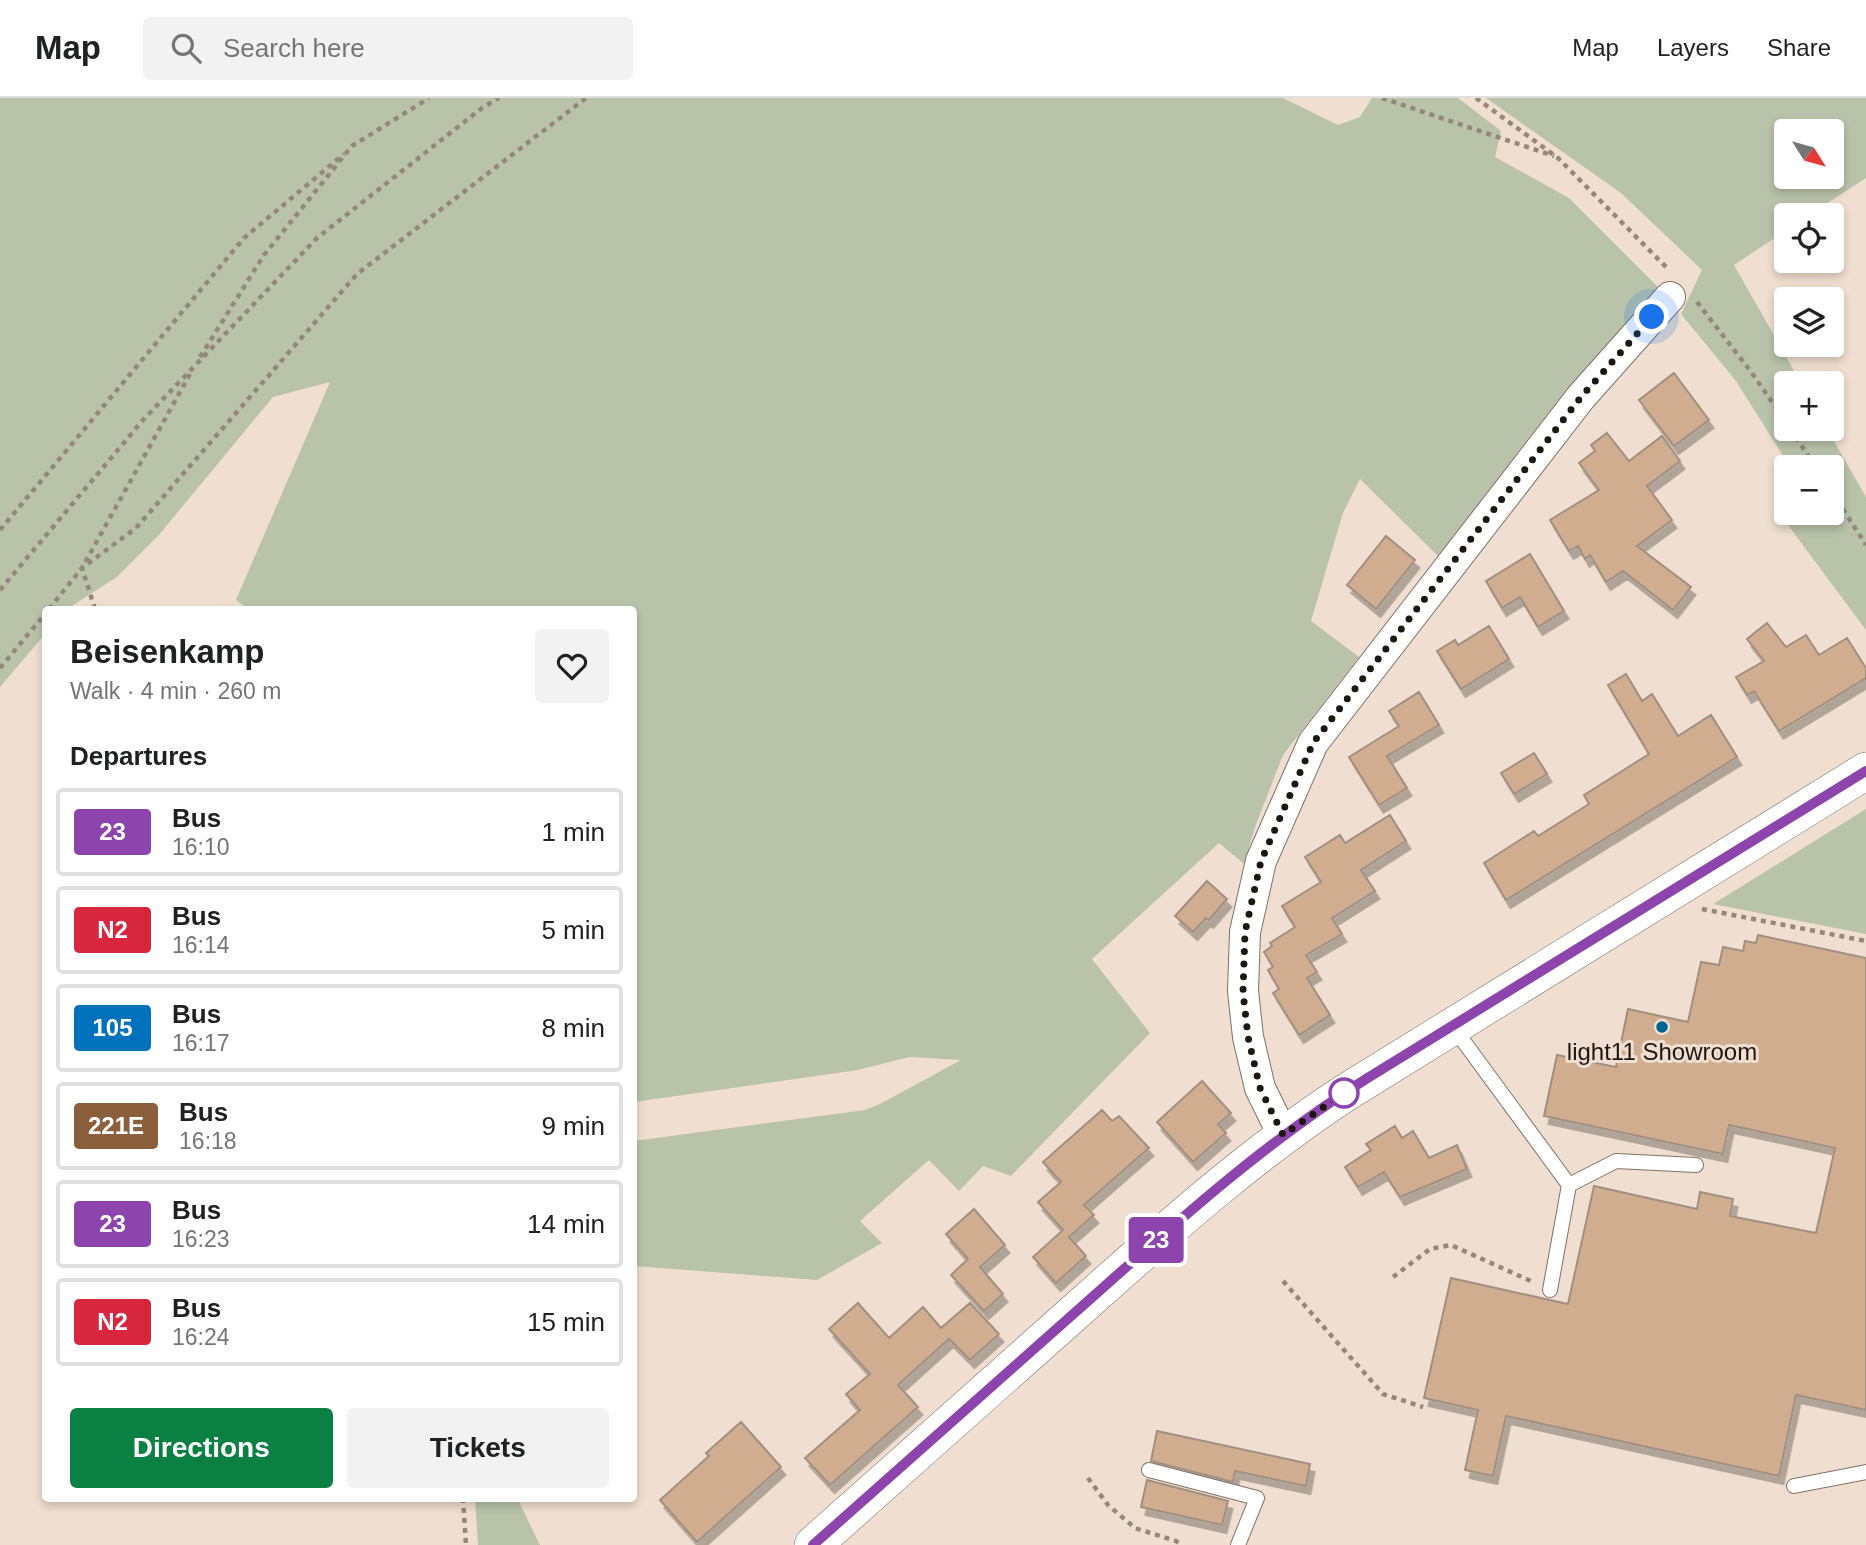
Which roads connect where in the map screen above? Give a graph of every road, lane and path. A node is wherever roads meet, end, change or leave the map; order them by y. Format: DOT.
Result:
graph roads {
  1 [pos="429,98"];
  2 [pos="499,98"];
  3 [pos="586,98"];
  4 [pos="1382,98"];
  5 [pos="1476,98"];
  6 [pos="352,146"];
  7 [pos="1558,158"];
  8 [pos="1678,288"];
  9 [pos="193,367"];
  10 [pos="1774,405"];
  11 [pos="1844,511"];
  12 [pos="0,530"];
  13 [pos="1866,545"];
  14 [pos="82,568"];
  15 [pos="0,590"];
  16 [pos="51,606"];
  17 [pos="94,606"];
  18 [pos="42,617"];
  19 [pos="0,668"];
  20 [pos="1866,771"];
  21 [pos="1725,913"];
  22 [pos="1866,941"];
  23 [pos="1452,1026"];
  24 [pos="1283,1135"];
  25 [pos="1696,1165"];
  26 [pos="1569,1185"];
  27 [pos="1393,1277"];
  28 [pos="1283,1281"];
  29 [pos="1550,1290"];
  30 [pos="1423,1407"];
  31 [pos="1149,1469"];
  32 [pos="1866,1472"];
  33 [pos="1088,1478"];
  34 [pos="1794,1486"];
  35 [pos="463,1502"];
  36 [pos="466,1545"];
  37 [pos="813,1545"];
  38 [pos="1182,1545"];
  39 [pos="1238,1545"];
  1 -- 6 [label="path"];
  2 -- 9 [label="path"];
  3 -- 14 [label="path"];
  4 -- 7 [label="path"];
  5 -- 7 [label="path"];
  6 -- 9 [label="path"];
  6 -- 12 [label="path"];
  7 -- 8 [label="path"];
  8 -- 10 [label="path"];
  8 -- 24 [label="street"];
  9 -- 14 [label="path"];
  9 -- 15 [label="path"];
  11 -- 13 [label="path"];
  14 -- 16 [label="path"];
  14 -- 17 [label="path"];
  18 -- 19 [label="path"];
  20 -- 23 [label="street"];
  21 -- 22 [label="path"];
  23 -- 24 [label="street"];
  23 -- 26 [label="lane"];
  24 -- 37 [label="street"];
  25 -- 26 [label="lane"];
  26 -- 29 [label="lane"];
  27 -- 29 [label="path"];
  28 -- 30 [label="path"];
  31 -- 39 [label="lane"];
  32 -- 34 [label="lane"];
  33 -- 38 [label="path"];
  35 -- 36 [label="path"];
}
